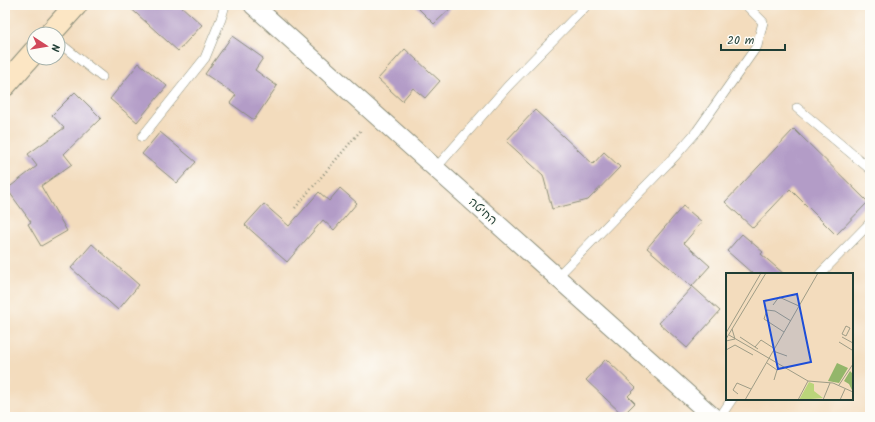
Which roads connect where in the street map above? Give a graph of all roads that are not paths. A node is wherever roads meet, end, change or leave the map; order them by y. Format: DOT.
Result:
graph roads {
  1 [pos="76,5"];
  2 [pos="224,5"];
  3 [pos="587,5"];
  4 [pos="746,5"];
  5 [pos="258,7"];
  6 [pos="57,26"];
  7 [pos="66,48"];
  8 [pos="26,61"];
  9 [pos="102,77"];
  10 [pos="5,85"];
  11 [pos="797,108"];
  12 [pos="142,137"];
  13 [pos="435,168"];
  14 [pos="870,169"];
  15 [pos="870,223"];
  16 [pos="821,273"];
  17 [pos="557,277"];
  18 [pos="731,400"];
  19 [pos="713,417"];
  20 [pos="720,417"];
  1 -- 6 [label="street"];
  2 -- 12 [label="lane"];
  3 -- 13 [label="lane"];
  4 -- 17 [label="lane"];
  5 -- 13 [label="street, החיטה"];
  7 -- 9 [label="lane"];
  8 -- 10 [label="street"];
  11 -- 14 [label="lane"];
  13 -- 17 [label="street, החיטה"];
  15 -- 16 [label="lane"];
  17 -- 19 [label="street, החיטה"];
  18 -- 20 [label="lane"];
}
